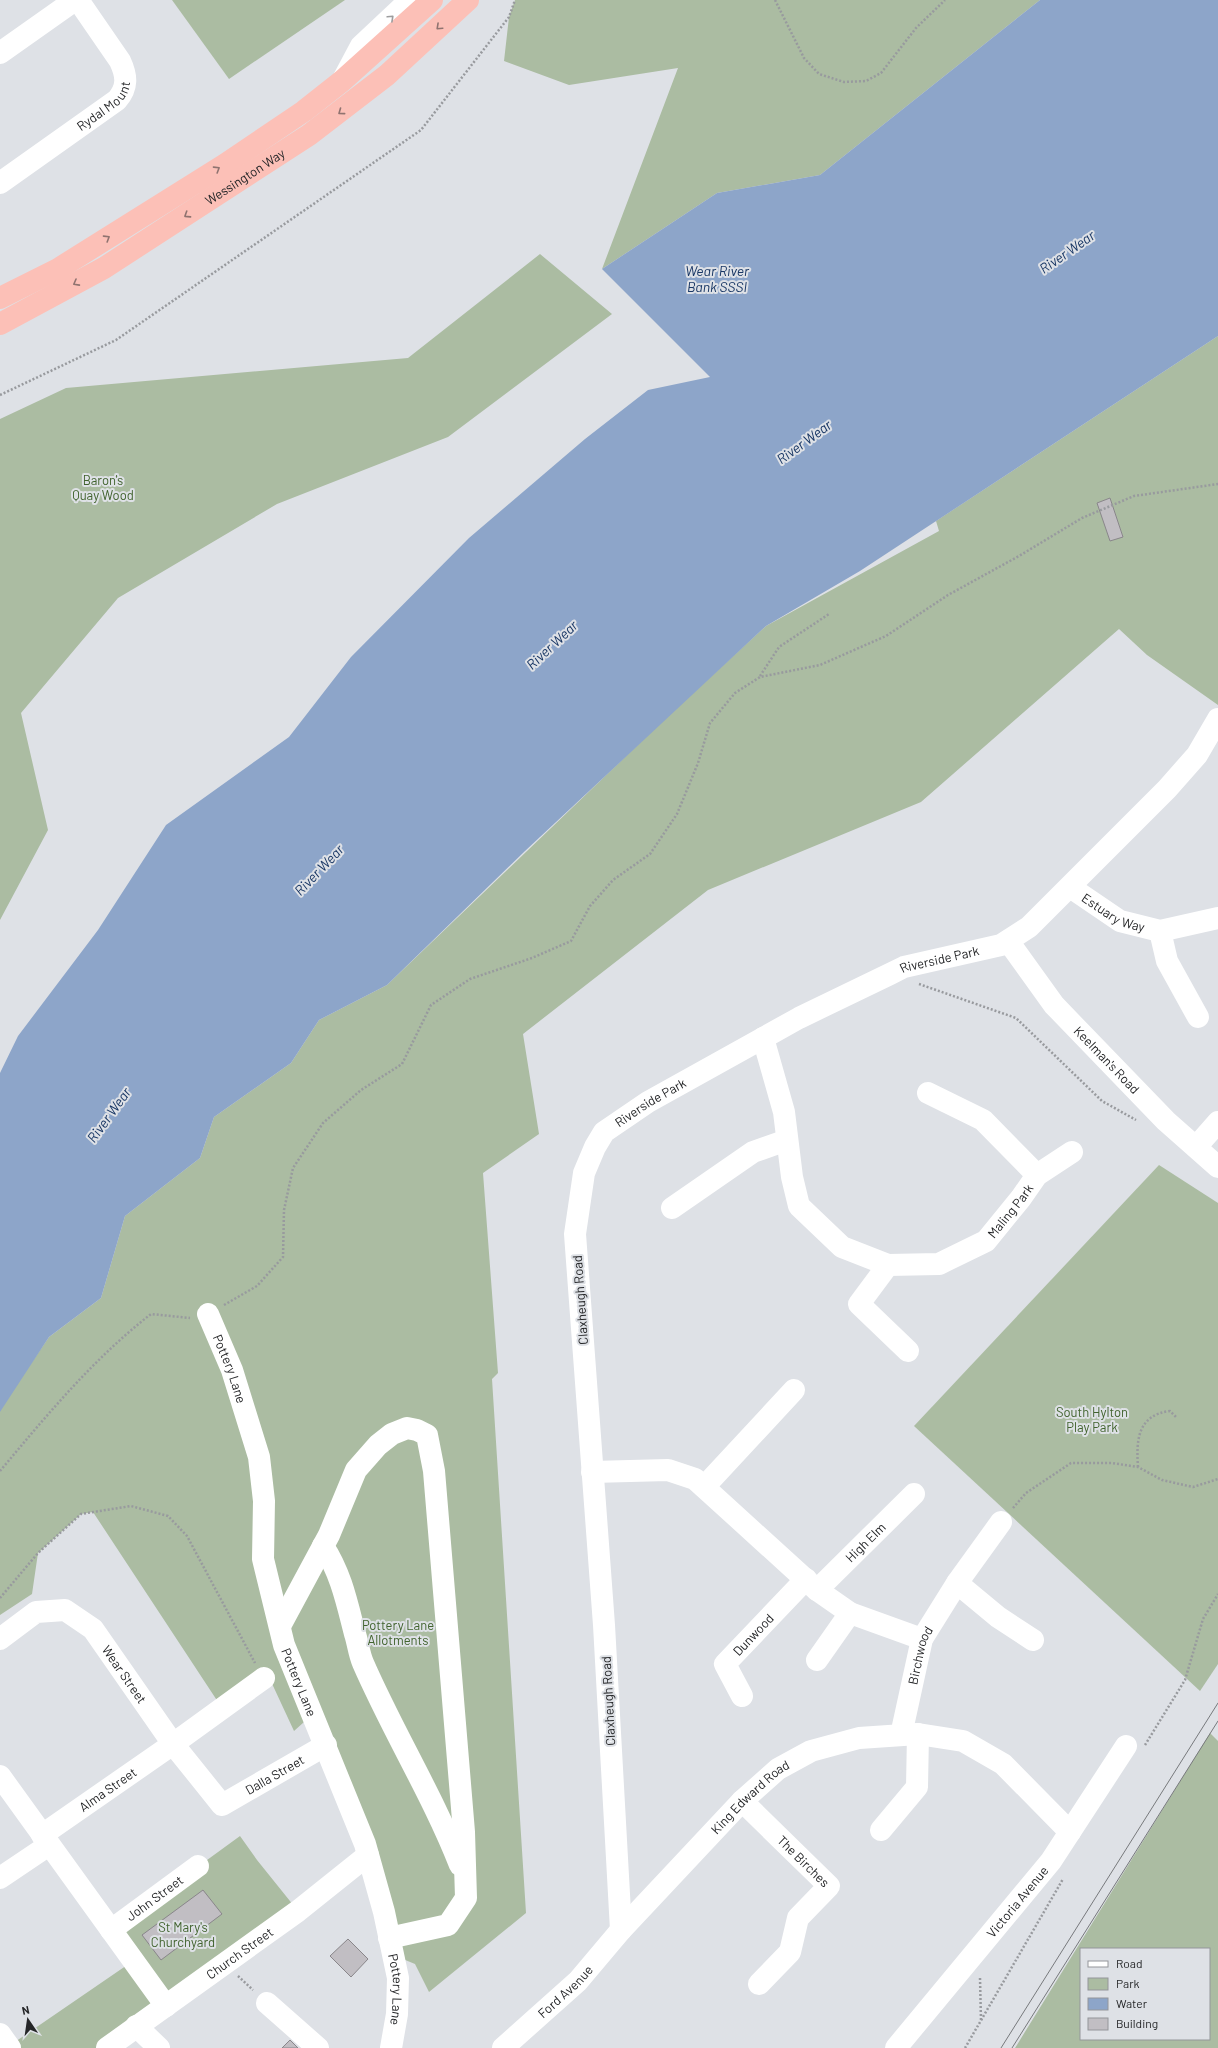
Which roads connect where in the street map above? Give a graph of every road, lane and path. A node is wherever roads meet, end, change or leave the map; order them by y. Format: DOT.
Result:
graph roads {
  1 [pos="76,0"];
  2 [pos="410,0"];
  3 [pos="432,0"];
  4 [pos="468,0"];
  5 [pos="515,0"];
  6 [pos="774,0"];
  7 [pos="945,0"];
  8 [pos="0,54"];
  9 [pos="342,81"];
  10 [pos="0,183"];
  11 [pos="0,298"];
  12 [pos="0,324"];
  13 [pos="0,394"];
  14 [pos="1218,484"];
  15 [pos="829,614"];
  16 [pos="760,677"];
  17 [pos="1218,719"];
  18 [pos="1070,887"];
  19 [pos="1218,918"];
  20 [pos="1160,931"];
  21 [pos="1008,940"];
  22 [pos="890,974"];
  23 [pos="1198,1017"];
  24 [pos="763,1038"];
  25 [pos="928,1093"];
  26 [pos="1166,1121"];
  27 [pos="1218,1122"];
  28 [pos="604,1132"];
  29 [pos="787,1140"];
  30 [pos="1196,1147"];
  31 [pos="1072,1152"];
  32 [pos="1218,1167"];
  33 [pos="1037,1175"];
  34 [pos="672,1208"];
  35 [pos="888,1265"];
  36 [pos="208,1314"];
  37 [pos="908,1351"];
  38 [pos="794,1390"];
  39 [pos="1178,1418"];
  40 [pos="1138,1467"];
  41 [pos="0,1471"];
  42 [pos="592,1472"];
  43 [pos="1218,1479"];
  44 [pos="704,1487"];
  45 [pos="914,1494"];
  46 [pos="1001,1522"];
  47 [pos="323,1546"];
  48 [pos="957,1583"];
  49 [pos="811,1584"];
  50 [pos="1218,1594"];
  51 [pos="0,1598"];
  52 [pos="850,1613"];
  53 [pos="280,1626"];
  54 [pos="922,1638"];
  55 [pos="0,1639"];
  56 [pos="1032,1640"];
  57 [pos="818,1660"];
  58 [pos="264,1678"];
  59 [pos="1185,1680"];
  60 [pos="742,1696"];
  61 [pos="909,1734"];
  62 [pos="173,1744"];
  63 [pos="326,1745"];
  64 [pos="1126,1746"];
  65 [pos="0,1776"];
  66 [pos="742,1801"];
  67 [pos="8,1802"];
  68 [pos="222,1804"];
  69 [pos="881,1830"];
  70 [pos="1070,1832"];
  71 [pos="45,1840"];
  72 [pos="368,1855"];
  73 [pos="198,1866"];
  74 [pos="0,1878"];
  75 [pos="465,1879"];
  76 [pos="111,1930"];
  77 [pos="621,1930"];
  78 [pos="390,1938"];
  79 [pos="979,1948"];
  80 [pos="223,1963"];
  81 [pos="759,1984"];
  82 [pos="267,2003"];
  83 [pos="166,2006"];
  84 [pos="980,2022"];
  85 [pos="136,2026"];
  86 [pos="108,2048"];
  87 [pos="158,2048"];
  88 [pos="318,2048"];
  89 [pos="391,2048"];
  90 [pos="504,2048"];
  91 [pos="896,2048"];
  1 -- 8 [label="street"];
  1 -- 10 [label="street, Rydal Mount"];
  9 -- 2 [label="street, one-way"];
  3 -- 9 [label="highway, Wessington Way"];
  4 -- 12 [label="highway, Wessington Way, one-way"];
  5 -- 13 [label="path"];
  6 -- 7 [label="path"];
  11 -- 9 [label="highway, Wessington Way, one-way"];
  14 -- 16 [label="path"];
  15 -- 16 [label="path"];
  16 -- 36 [label="path"];
  17 -- 18 [label="street, Riverside Park"];
  18 -- 20 [label="street, Estuary Way"];
  18 -- 21 [label="street, Riverside Park"];
  19 -- 20 [label="street, Estuary Way"];
  20 -- 23 [label="street, Estuary Way"];
  21 -- 22 [label="street, Riverside Park"];
  21 -- 26 [label="street, Keelman's Road"];
  22 -- 24 [label="street, Riverside Park"];
  22 -- 26 [label="path"];
  24 -- 28 [label="street, Riverside Park"];
  24 -- 29 [label="street, Maling Park"];
  25 -- 33 [label="street, Maling Park"];
  26 -- 30 [label="street, Keelman's Road"];
  27 -- 30 [label="street"];
  28 -- 42 [label="street, Claxheugh Road"];
  29 -- 34 [label="street"];
  29 -- 35 [label="street, Maling Park"];
  30 -- 32 [label="street, Keelman's Road"];
  31 -- 33 [label="street, Maling Park"];
  33 -- 35 [label="street, Maling Park"];
  35 -- 37 [label="street"];
  36 -- 41 [label="path"];
  36 -- 53 [label="street, Pottery Lane"];
  38 -- 44 [label="street"];
  39 -- 40 [label="path"];
  40 -- 43 [label="path"];
  40 -- 46 [label="path"];
  42 -- 44 [label="street"];
  42 -- 77 [label="street, Claxheugh Road"];
  44 -- 49 [label="street"];
  45 -- 49 [label="street, High Elm"];
  46 -- 48 [label="street, Birchwood"];
  47 -- 53 [label="street"];
  47 -- 75 [label="street"];
  47 -- 75 [label="street"];
  48 -- 54 [label="street, Birchwood"];
  48 -- 56 [label="street"];
  49 -- 52 [label="street"];
  49 -- 60 [label="street, Dunwood"];
  50 -- 59 [label="path"];
  51 -- 58 [label="path"];
  52 -- 54 [label="street"];
  52 -- 57 [label="street"];
  53 -- 63 [label="street, Pottery Lane"];
  54 -- 61 [label="street, Birchwood"];
  55 -- 62 [label="street, Wear Street"];
  58 -- 62 [label="street, Alma Street"];
  61 -- 66 [label="street, King Edward Road"];
  61 -- 69 [label="street, Birchwood"];
  61 -- 70 [label="street, King Edward Road"];
  62 -- 68 [label="street, Wear Street"];
  62 -- 71 [label="street, Alma Street"];
  63 -- 68 [label="street, Dalla Street"];
  63 -- 72 [label="street, Pottery Lane"];
  64 -- 70 [label="street, Victoria Avenue"];
  65 -- 67 [label="street"];
  66 -- 77 [label="street, King Edward Road"];
  66 -- 81 [label="street, The Birches"];
  67 -- 71 [label="street"];
  70 -- 79 [label="street, Victoria Avenue"];
  71 -- 74 [label="street, Alma Street"];
  71 -- 76 [label="street"];
  72 -- 78 [label="street, Pottery Lane"];
  72 -- 80 [label="street, Church Street"];
  73 -- 76 [label="street, John Street"];
  75 -- 78 [label="street"];
  76 -- 83 [label="street"];
  77 -- 90 [label="street, Ford Avenue"];
  78 -- 89 [label="street, Pottery Lane"];
  79 -- 84 [label="path"];
  79 -- 91 [label="street, Victoria Avenue"];
  80 -- 82 [label="path"];
  80 -- 83 [label="street, Church Street"];
  82 -- 88 [label="street"];
  83 -- 85 [label="street, Church Street"];
  85 -- 86 [label="street, Church Street"];
  85 -- 87 [label="street"];
}
